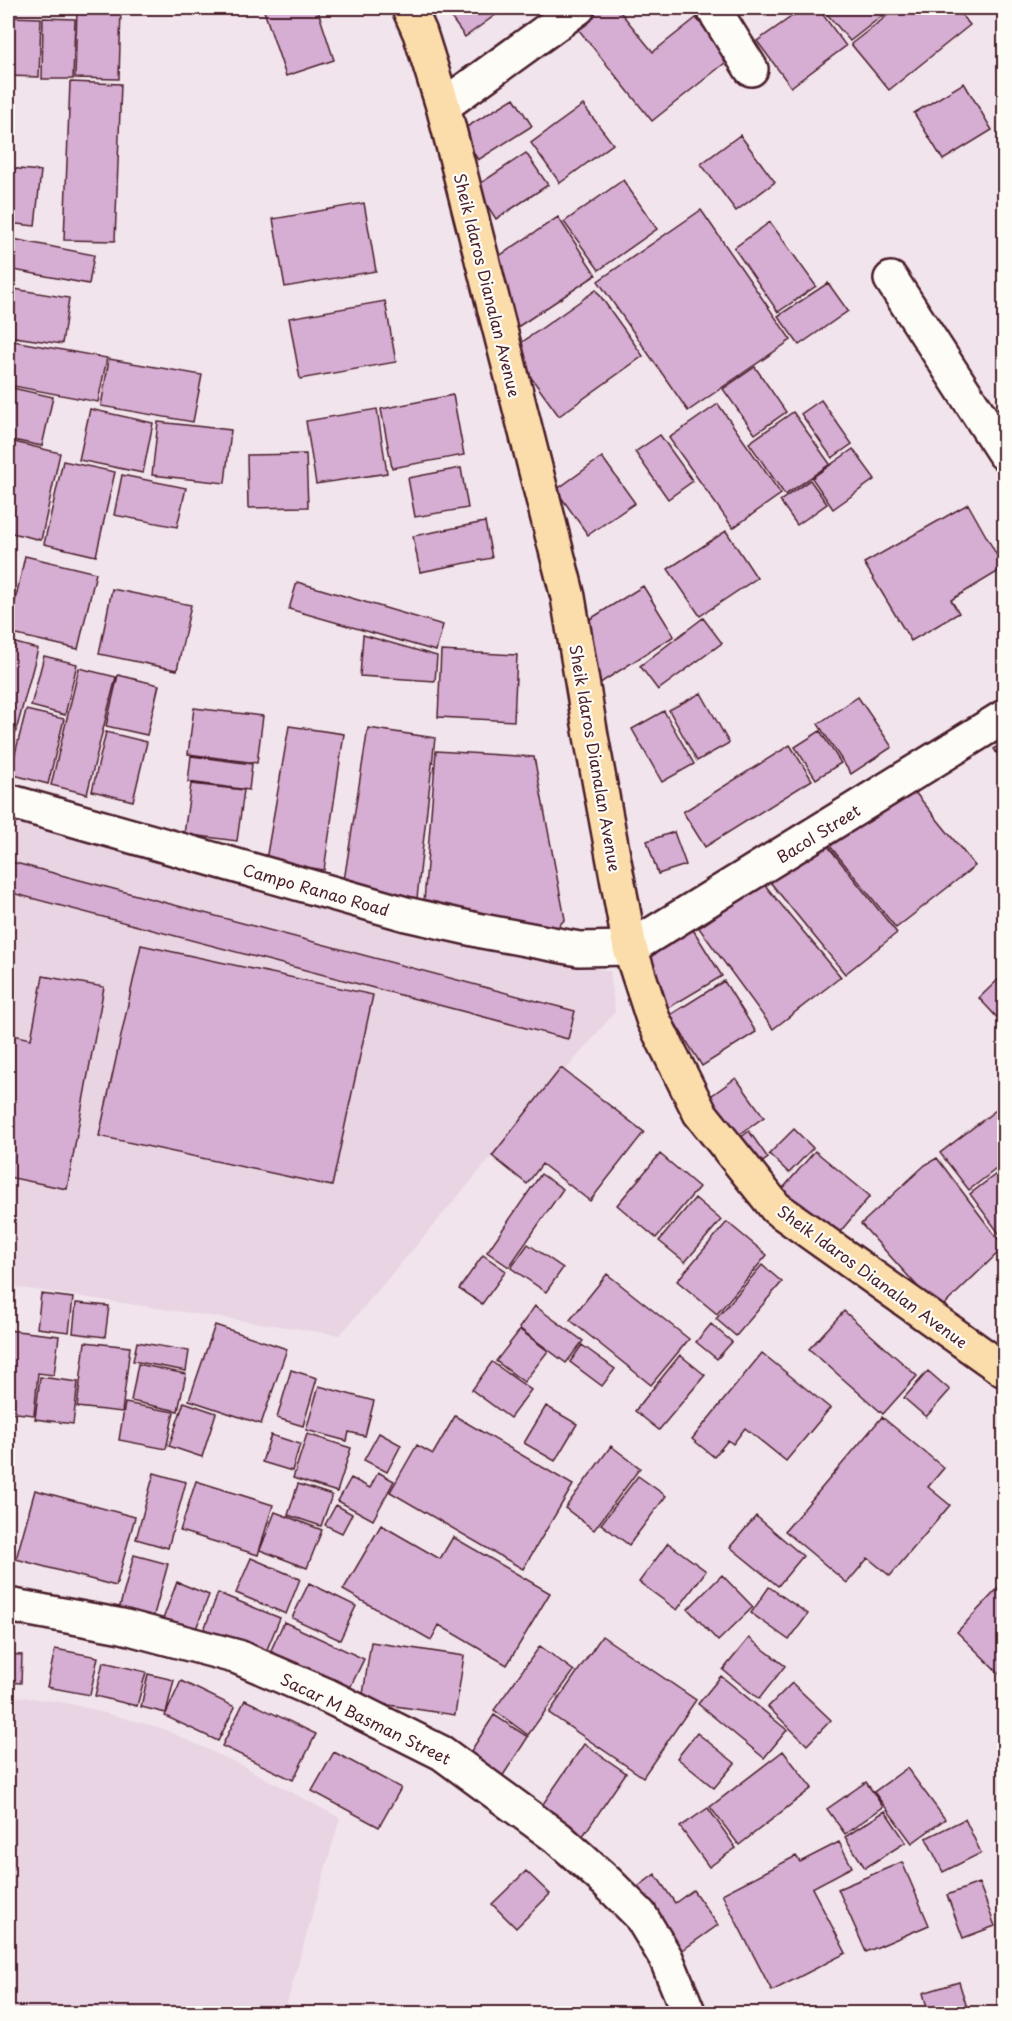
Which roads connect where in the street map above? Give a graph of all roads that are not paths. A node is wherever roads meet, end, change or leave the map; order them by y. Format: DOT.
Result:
graph roads {
  1 [pos="409,8"];
  2 [pos="578,8"];
  3 [pos="713,8"];
  4 [pos="751,69"];
  5 [pos="443,106"];
  6 [pos="891,279"];
  7 [pos="1005,453"];
  8 [pos="1005,717"];
  9 [pos="8,801"];
  10 [pos="630,948"];
  11 [pos="1005,1370"];
  12 [pos="8,1605"];
  13 [pos="689,2013"];
  1 -- 5 [label="main road, Sheik Idaros Dianalan Avenue"];
  2 -- 5 [label="main road"];
  3 -- 4 [label="main road"];
  5 -- 10 [label="main road, Sheik Idaros Dianalan Avenue"];
  6 -- 7 [label="main road"];
  8 -- 10 [label="main road, Bacol Street"];
  9 -- 10 [label="main road, Campo Ranao Road"];
  10 -- 11 [label="main road, Sheik Idaros Dianalan Avenue"];
  12 -- 13 [label="main road, Sacar M Basman Street"];
}
